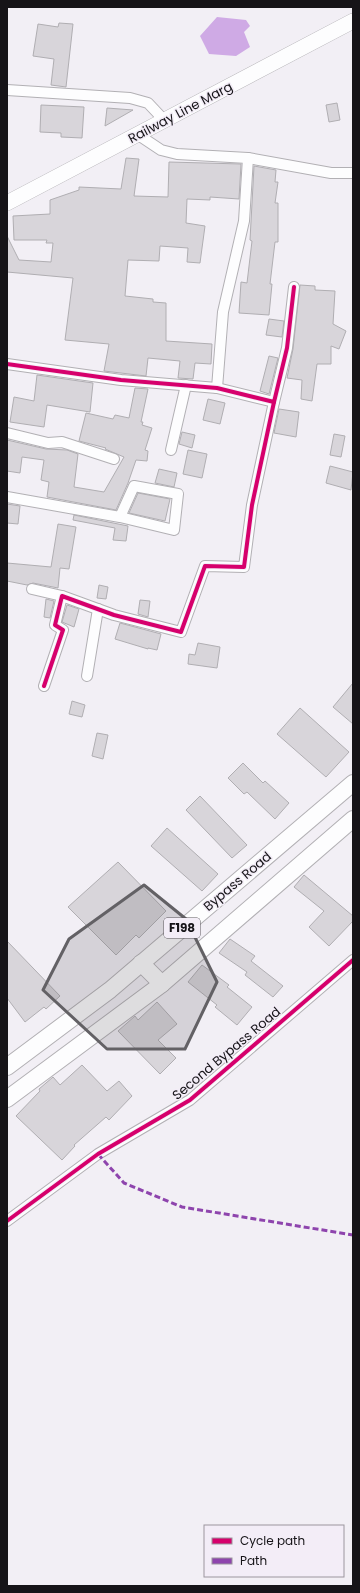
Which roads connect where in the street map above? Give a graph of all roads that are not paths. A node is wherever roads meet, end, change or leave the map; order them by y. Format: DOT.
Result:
graph roads {
  1 [pos="353,21"];
  2 [pos="7,90"];
  3 [pos="164,120"];
  4 [pos="138,134"];
  5 [pos="248,158"];
  6 [pos="353,173"];
  7 [pos="7,203"];
  8 [pos="294,287"];
  9 [pos="7,364"];
  10 [pos="186,386"];
  11 [pos="217,388"];
  12 [pos="274,402"];
  13 [pos="7,433"];
  14 [pos="171,450"];
  15 [pos="114,459"];
  16 [pos="7,497"];
  17 [pos="120,517"];
  18 [pos="32,589"];
  19 [pos="62,596"];
  20 [pos="98,609"];
  21 [pos="87,676"];
  22 [pos="44,686"];
  23 [pos="353,783"];
  24 [pos="353,820"];
  25 [pos="353,960"];
  26 [pos="142,963"];
  27 [pos="162,984"];
  28 [pos="7,1067"];
  29 [pos="7,1099"];
  30 [pos="7,1222"];
  1 -- 3 [label="main road, Railway Line Marg"];
  2 -- 3 [label="street"];
  3 -- 4 [label="main road, Railway Line Marg"];
  4 -- 5 [label="street"];
  4 -- 7 [label="main road, Railway Line Marg"];
  5 -- 6 [label="street"];
  5 -- 11 [label="street"];
  8 -- 12 [label="street"];
  9 -- 10 [label="street"];
  10 -- 11 [label="street"];
  10 -- 14 [label="street"];
  11 -- 12 [label="street"];
  12 -- 20 [label="street"];
  13 -- 15 [label="street"];
  16 -- 17 [label="street"];
  17 -- 17 [label="street"];
  18 -- 19 [label="street"];
  19 -- 20 [label="street"];
  19 -- 22 [label="street"];
  20 -- 21 [label="street"];
  23 -- 26 [label="main road, Bypass Road / F198"];
  24 -- 27 [label="main road, F198"];
  25 -- 30 [label="street, Second Bypass Road"];
  26 -- 27 [label="main road"];
  26 -- 28 [label="main road, Bypass Road / F198"];
  27 -- 29 [label="main road, F198"];
}
